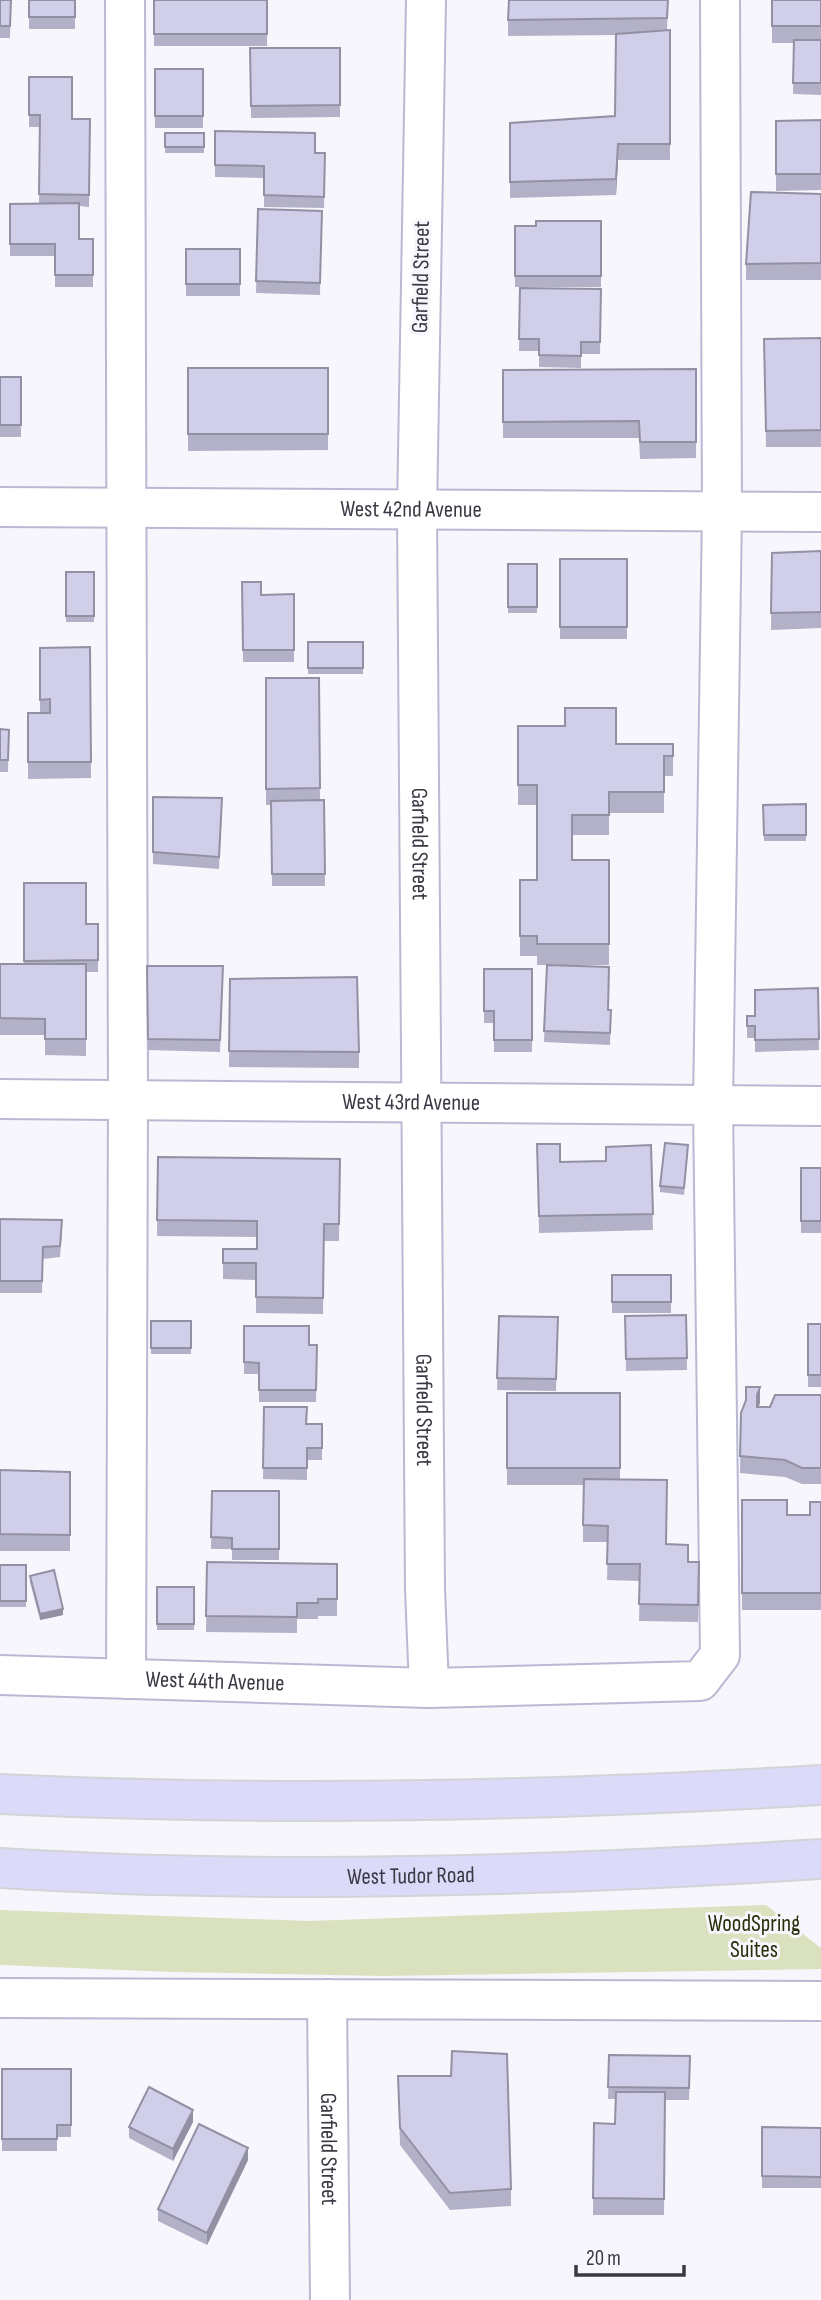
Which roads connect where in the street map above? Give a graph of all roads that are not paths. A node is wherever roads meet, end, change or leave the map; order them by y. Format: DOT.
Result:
graph roads {
  1 [pos="125,0"];
  2 [pos="426,0"];
  3 [pos="720,0"];
  4 [pos="0,507"];
  5 [pos="126,508"];
  6 [pos="417,511"];
  7 [pos="722,512"];
  8 [pos="821,512"];
  9 [pos="0,1099"];
  10 [pos="128,1100"];
  11 [pos="422,1102"];
  12 [pos="713,1105"];
  13 [pos="821,1106"];
  14 [pos="0,1675"];
  15 [pos="126,1679"];
  16 [pos="429,1688"];
  17 [pos="821,1785"];
  18 [pos="0,1794"];
  19 [pos="821,1859"];
  20 [pos="0,1868"];
  21 [pos="0,1998"];
  22 [pos="327,1999"];
  23 [pos="821,2001"];
  24 [pos="330,2300"];
  1 -- 5 [label="street"];
  2 -- 6 [label="street, Garfield Street"];
  3 -- 7 [label="street"];
  4 -- 5 [label="street, West 42nd Avenue"];
  5 -- 6 [label="street, West 42nd Avenue"];
  5 -- 10 [label="street"];
  6 -- 7 [label="street, West 42nd Avenue"];
  6 -- 11 [label="street, Garfield Street"];
  7 -- 8 [label="street, West 42nd Avenue"];
  7 -- 12 [label="street"];
  9 -- 10 [label="street, West 43rd Avenue"];
  10 -- 11 [label="street, West 43rd Avenue"];
  10 -- 15 [label="street"];
  11 -- 12 [label="street, West 43rd Avenue"];
  11 -- 16 [label="street, Garfield Street"];
  12 -- 13 [label="street, West 43rd Avenue"];
  12 -- 16 [label="street, West 44th Avenue"];
  14 -- 15 [label="street, West 44th Avenue"];
  15 -- 16 [label="street, West 44th Avenue"];
  17 -- 18 [label="main road"];
  19 -- 20 [label="main road, West Tudor Road"];
  21 -- 22 [label="street"];
  22 -- 23 [label="street"];
  22 -- 24 [label="street, Garfield Street"];
}
